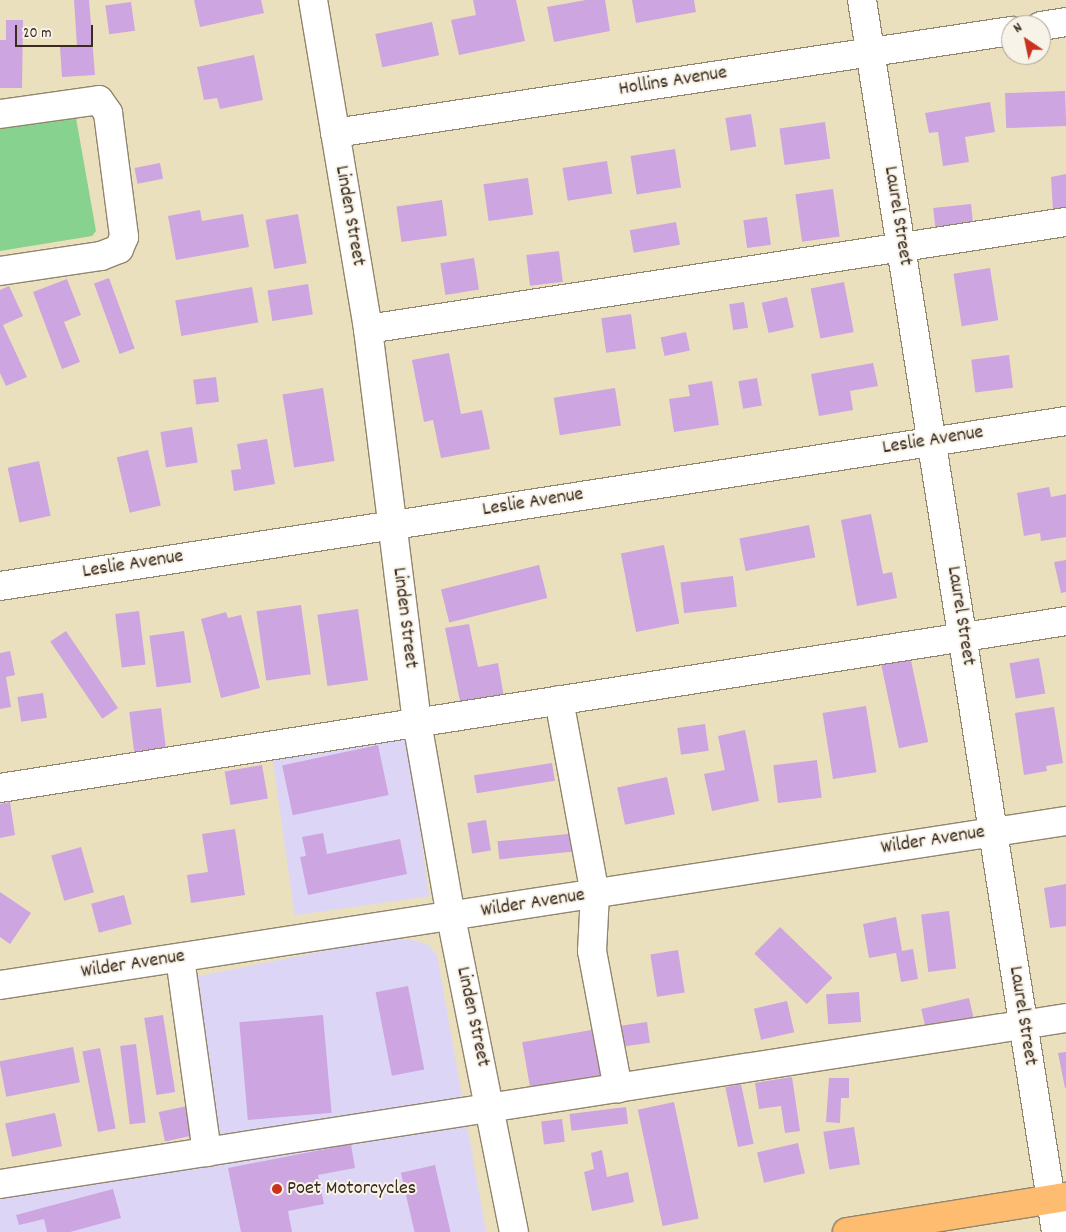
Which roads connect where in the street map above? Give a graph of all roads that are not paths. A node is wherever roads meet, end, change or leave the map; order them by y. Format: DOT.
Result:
graph roads {
  1 [pos="314,0"];
  2 [pos="862,0"];
  3 [pos="1066,22"];
  4 [pos="1051,24"];
  5 [pos="1001,32"];
  6 [pos="870,52"];
  7 [pos="0,114"];
  8 [pos="335,133"];
  9 [pos="1066,222"];
  10 [pos="902,248"];
  11 [pos="0,271"];
  12 [pos="368,329"];
  13 [pos="1066,421"];
  14 [pos="933,441"];
  15 [pos="392,525"];
  16 [pos="0,586"];
  17 [pos="1066,621"];
  18 [pos="964,638"];
  19 [pos="559,700"];
  20 [pos="418,723"];
  21 [pos="0,788"];
  22 [pos="1066,821"];
  23 [pos="994,832"];
  24 [pos="595,894"];
  25 [pos="451,917"];
  26 [pos="180,958"];
  27 [pos="0,985"];
  28 [pos="1066,1018"];
  29 [pos="1023,1025"];
  30 [pos="618,1089"];
  31 [pos="491,1109"];
  32 [pos="207,1152"];
  33 [pos="0,1184"];
  34 [pos="1058,1199"];
  35 [pos="514,1232"];
  36 [pos="847,1232"];
  37 [pos="1056,1232"];
  1 -- 8 [label="street, Linden Street"];
  2 -- 6 [label="street, Laurel Street"];
  3 -- 4 [label="street"];
  5 -- 6 [label="street, Hollins Avenue"];
  6 -- 8 [label="street, Hollins Avenue"];
  6 -- 10 [label="street, Laurel Street"];
  7 -- 11 [label="street"];
  8 -- 12 [label="street, Linden Street"];
  9 -- 10 [label="street"];
  10 -- 12 [label="street"];
  10 -- 14 [label="street, Laurel Street"];
  12 -- 15 [label="street, Linden Street"];
  13 -- 14 [label="street, Leslie Avenue"];
  14 -- 15 [label="street, Leslie Avenue"];
  14 -- 18 [label="street, Laurel Street"];
  15 -- 16 [label="street, Leslie Avenue"];
  15 -- 20 [label="street, Linden Street"];
  17 -- 18 [label="street"];
  18 -- 19 [label="street"];
  18 -- 23 [label="street, Laurel Street"];
  19 -- 20 [label="street"];
  19 -- 24 [label="street"];
  20 -- 21 [label="street"];
  20 -- 25 [label="street, Linden Street"];
  22 -- 23 [label="street, Wilder Avenue"];
  23 -- 24 [label="street, Wilder Avenue"];
  23 -- 29 [label="street, Laurel Street"];
  24 -- 25 [label="street, Wilder Avenue"];
  24 -- 30 [label="street"];
  25 -- 26 [label="street, Wilder Avenue"];
  25 -- 31 [label="street, Linden Street"];
  26 -- 27 [label="street, Wilder Avenue"];
  26 -- 32 [label="street"];
  28 -- 29 [label="street"];
  29 -- 30 [label="street"];
  29 -- 34 [label="street, Laurel Street"];
  30 -- 31 [label="street"];
  31 -- 32 [label="street"];
  31 -- 35 [label="street, Linden Street"];
  32 -- 33 [label="street"];
  34 -- 36 [label="highway"];
  34 -- 37 [label="street, Laurel Street"];
}
